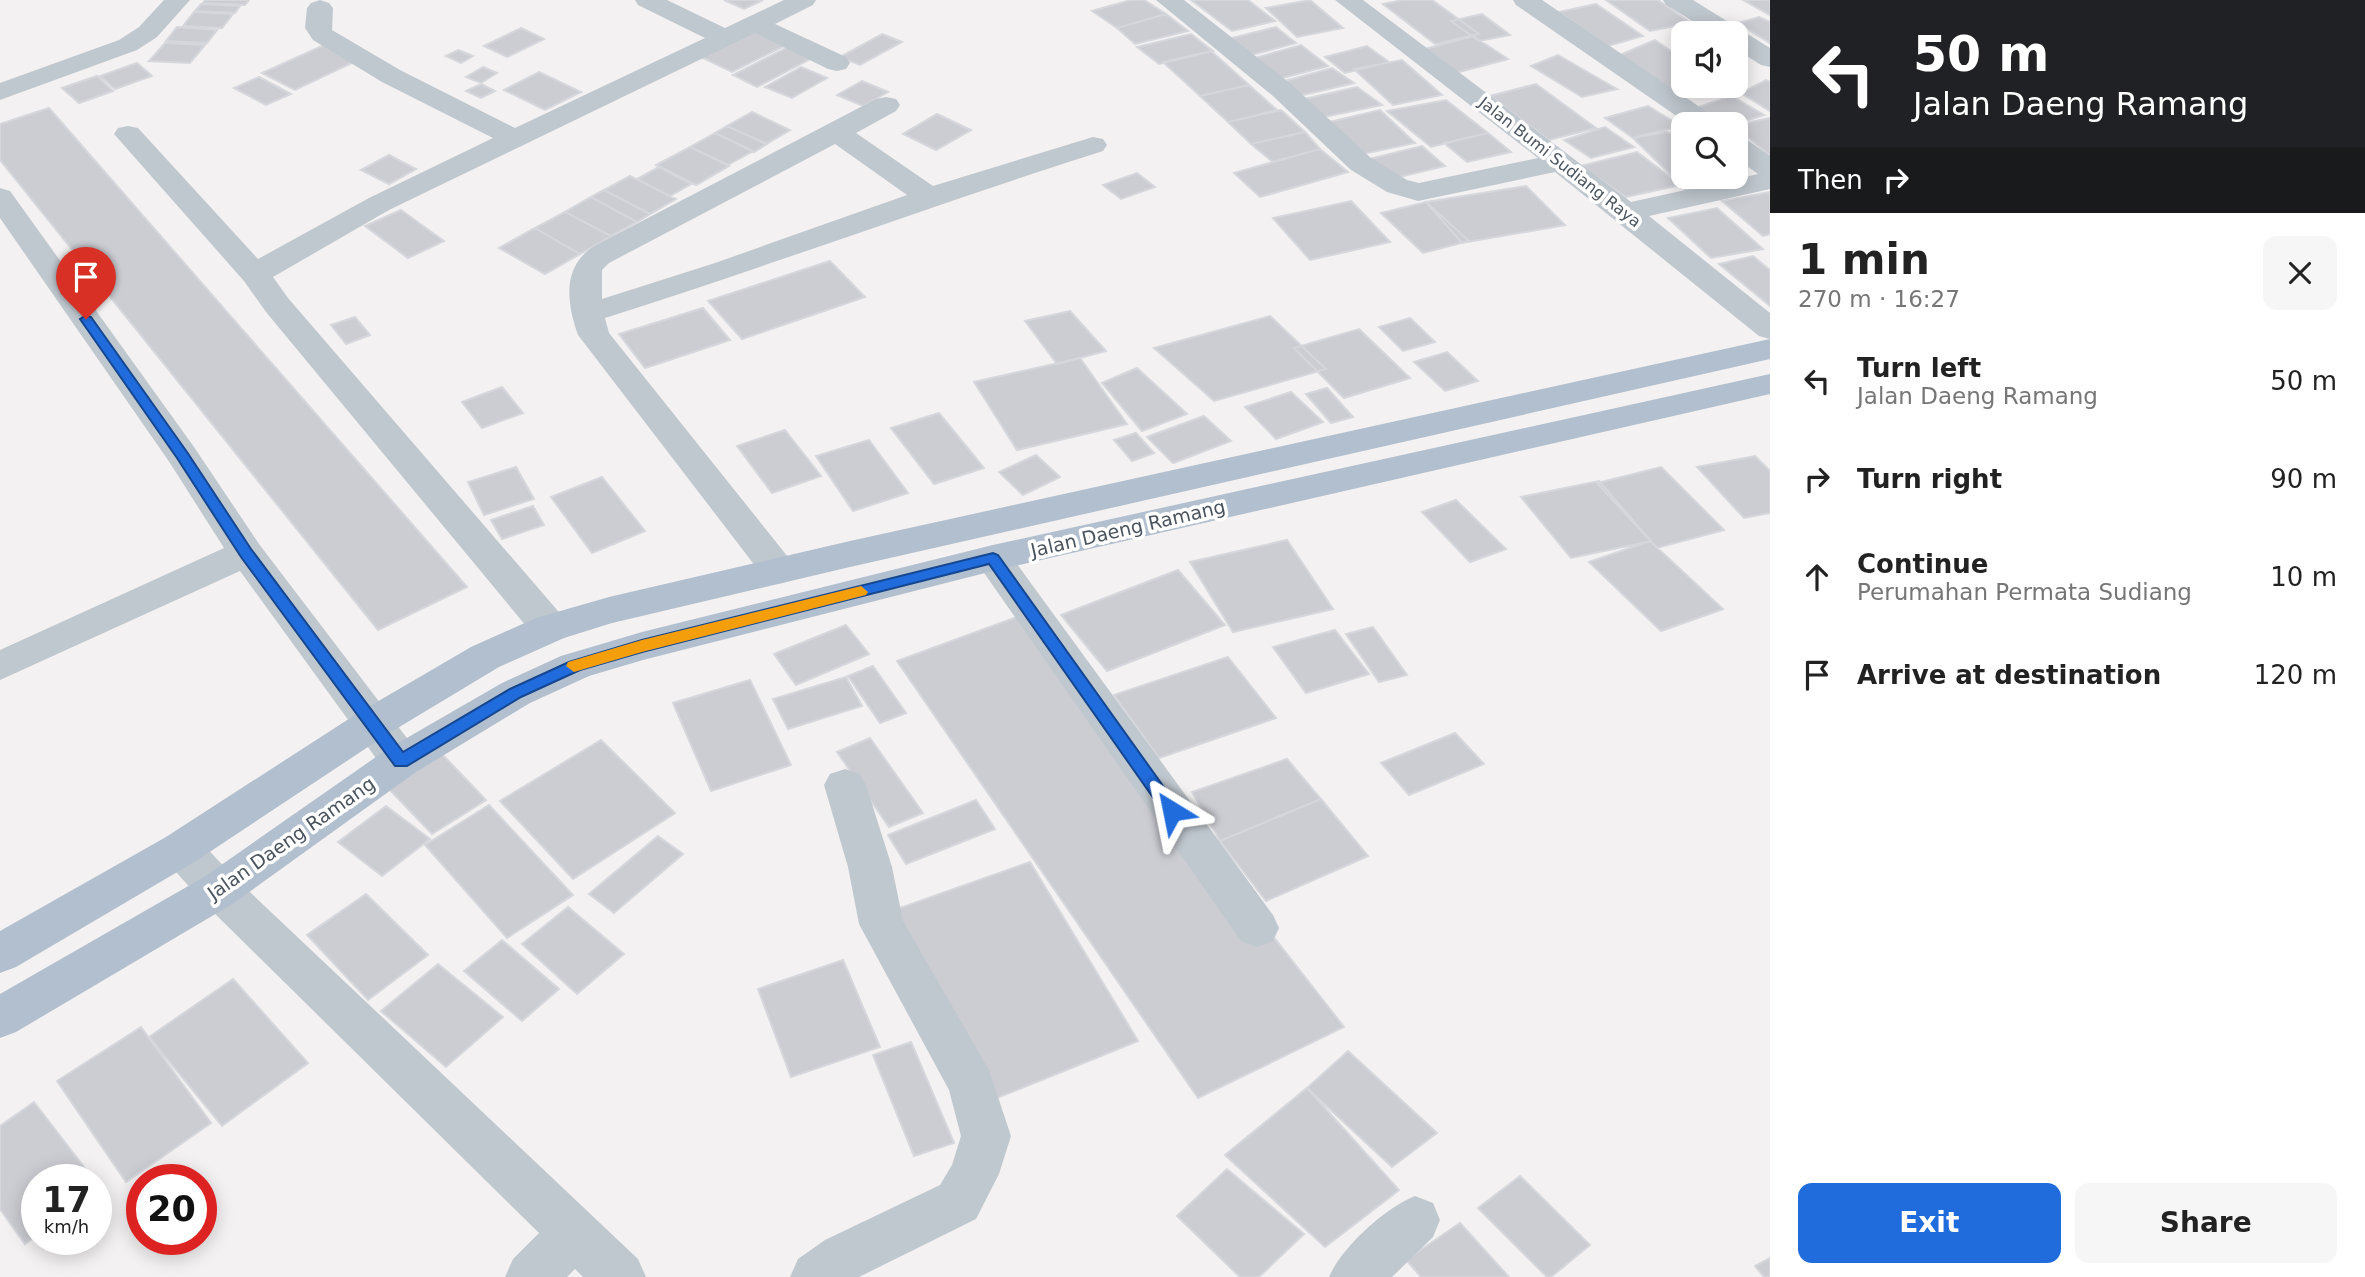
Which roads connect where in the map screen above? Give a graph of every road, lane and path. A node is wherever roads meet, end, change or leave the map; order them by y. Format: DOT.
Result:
graph roads {
  1 [pos="178,0"];
  2 [pos="646,0"];
  3 [pos="804,0"];
  4 [pos="1168,0"];
  5 [pos="1347,0"];
  6 [pos="1525,0"];
  7 [pos="1675,0"];
  8 [pos="320,8"];
  9 [pos="1709,21"];
  10 [pos="755,24"];
  11 [pos="725,38"];
  12 [pos="1748,45"];
  13 [pos="1770,59"];
  14 [pos="837,63"];
  15 [pos="0,92"];
  16 [pos="886,105"];
  17 [pos="1688,112"];
  18 [pos="836,132"];
  19 [pos="128,134"];
  20 [pos="516,139"];
  21 [pos="1093,145"];
  22 [pos="1748,153"];
  23 [pos="1561,162"];
  24 [pos="1770,169"];
  25 [pos="1770,180"];
  26 [pos="0,197"];
  27 [pos="929,197"];
  28 [pos="1626,212"];
  29 [pos="255,274"];
  30 [pos="588,313"];
  31 [pos="1770,330"];
  32 [pos="1770,349"];
  33 [pos="1770,384"];
  34 [pos="246,553"];
  35 [pos="993,558"];
  36 [pos="779,571"];
  37 [pos="801,607"];
  38 [pos="550,628"];
  39 [pos="0,666"];
  40 [pos="372,724"];
  41 [pos="401,761"];
  42 [pos="845,785"];
  43 [pos="181,849"];
  44 [pos="219,890"];
  45 [pos="1257,928"];
  46 [pos="0,954"];
  47 [pos="0,1018"];
  48 [pos="1415,1220"];
  49 [pos="575,1233"];
  50 [pos="531,1277"];
  51 [pos="620,1277"];
  52 [pos="817,1277"];
  53 [pos="1355,1277"];
  1 -- 15 [label="street"];
  2 -- 11 [label="street"];
  3 -- 10 [label="street"];
  4 -- 23 [label="street"];
  5 -- 23 [label="street, Jalan Bumi Sudiang Raya"];
  6 -- 17 [label="street"];
  7 -- 9 [label="street"];
  8 -- 20 [label="street"];
  10 -- 11 [label="street"];
  10 -- 14 [label="street"];
  11 -- 20 [label="street"];
  12 -- 13 [label="street"];
  16 -- 18 [label="street"];
  18 -- 27 [label="street"];
  18 -- 30 [label="street"];
  19 -- 29 [label="street"];
  20 -- 29 [label="street"];
  21 -- 27 [label="street"];
  22 -- 24 [label="street"];
  23 -- 28 [label="street, Jalan Bumi Sudiang Raya"];
  25 -- 28 [label="street"];
  26 -- 34 [label="street"];
  27 -- 30 [label="street"];
  28 -- 31 [label="street, Jalan Bumi Sudiang Raya"];
  29 -- 38 [label="street"];
  30 -- 36 [label="street"];
  32 -- 36 [label="main road, Jalan Daeng Ramang"];
  33 -- 35 [label="main road, Jalan Daeng Ramang"];
  34 -- 39 [label="street"];
  34 -- 40 [label="street"];
  35 -- 37 [label="main road, Jalan Daeng Ramang"];
  35 -- 45 [label="street"];
  36 -- 37 [label="main road"];
  36 -- 38 [label="main road, Jalan Daeng Ramang"];
  37 -- 41 [label="main road, Jalan Daeng Ramang"];
  38 -- 40 [label="main road, Jalan Daeng Ramang"];
  40 -- 41 [label="street"];
  40 -- 43 [label="main road, Jalan Daeng Ramang"];
  41 -- 44 [label="main road, Jalan Daeng Ramang"];
  42 -- 52 [label="street"];
  43 -- 44 [label="street"];
  43 -- 46 [label="main road, Jalan Daeng Ramang"];
  44 -- 47 [label="main road, Jalan Daeng Ramang"];
  44 -- 49 [label="street"];
  48 -- 53 [label="street"];
  49 -- 50 [label="street"];
  49 -- 51 [label="street"];
}
